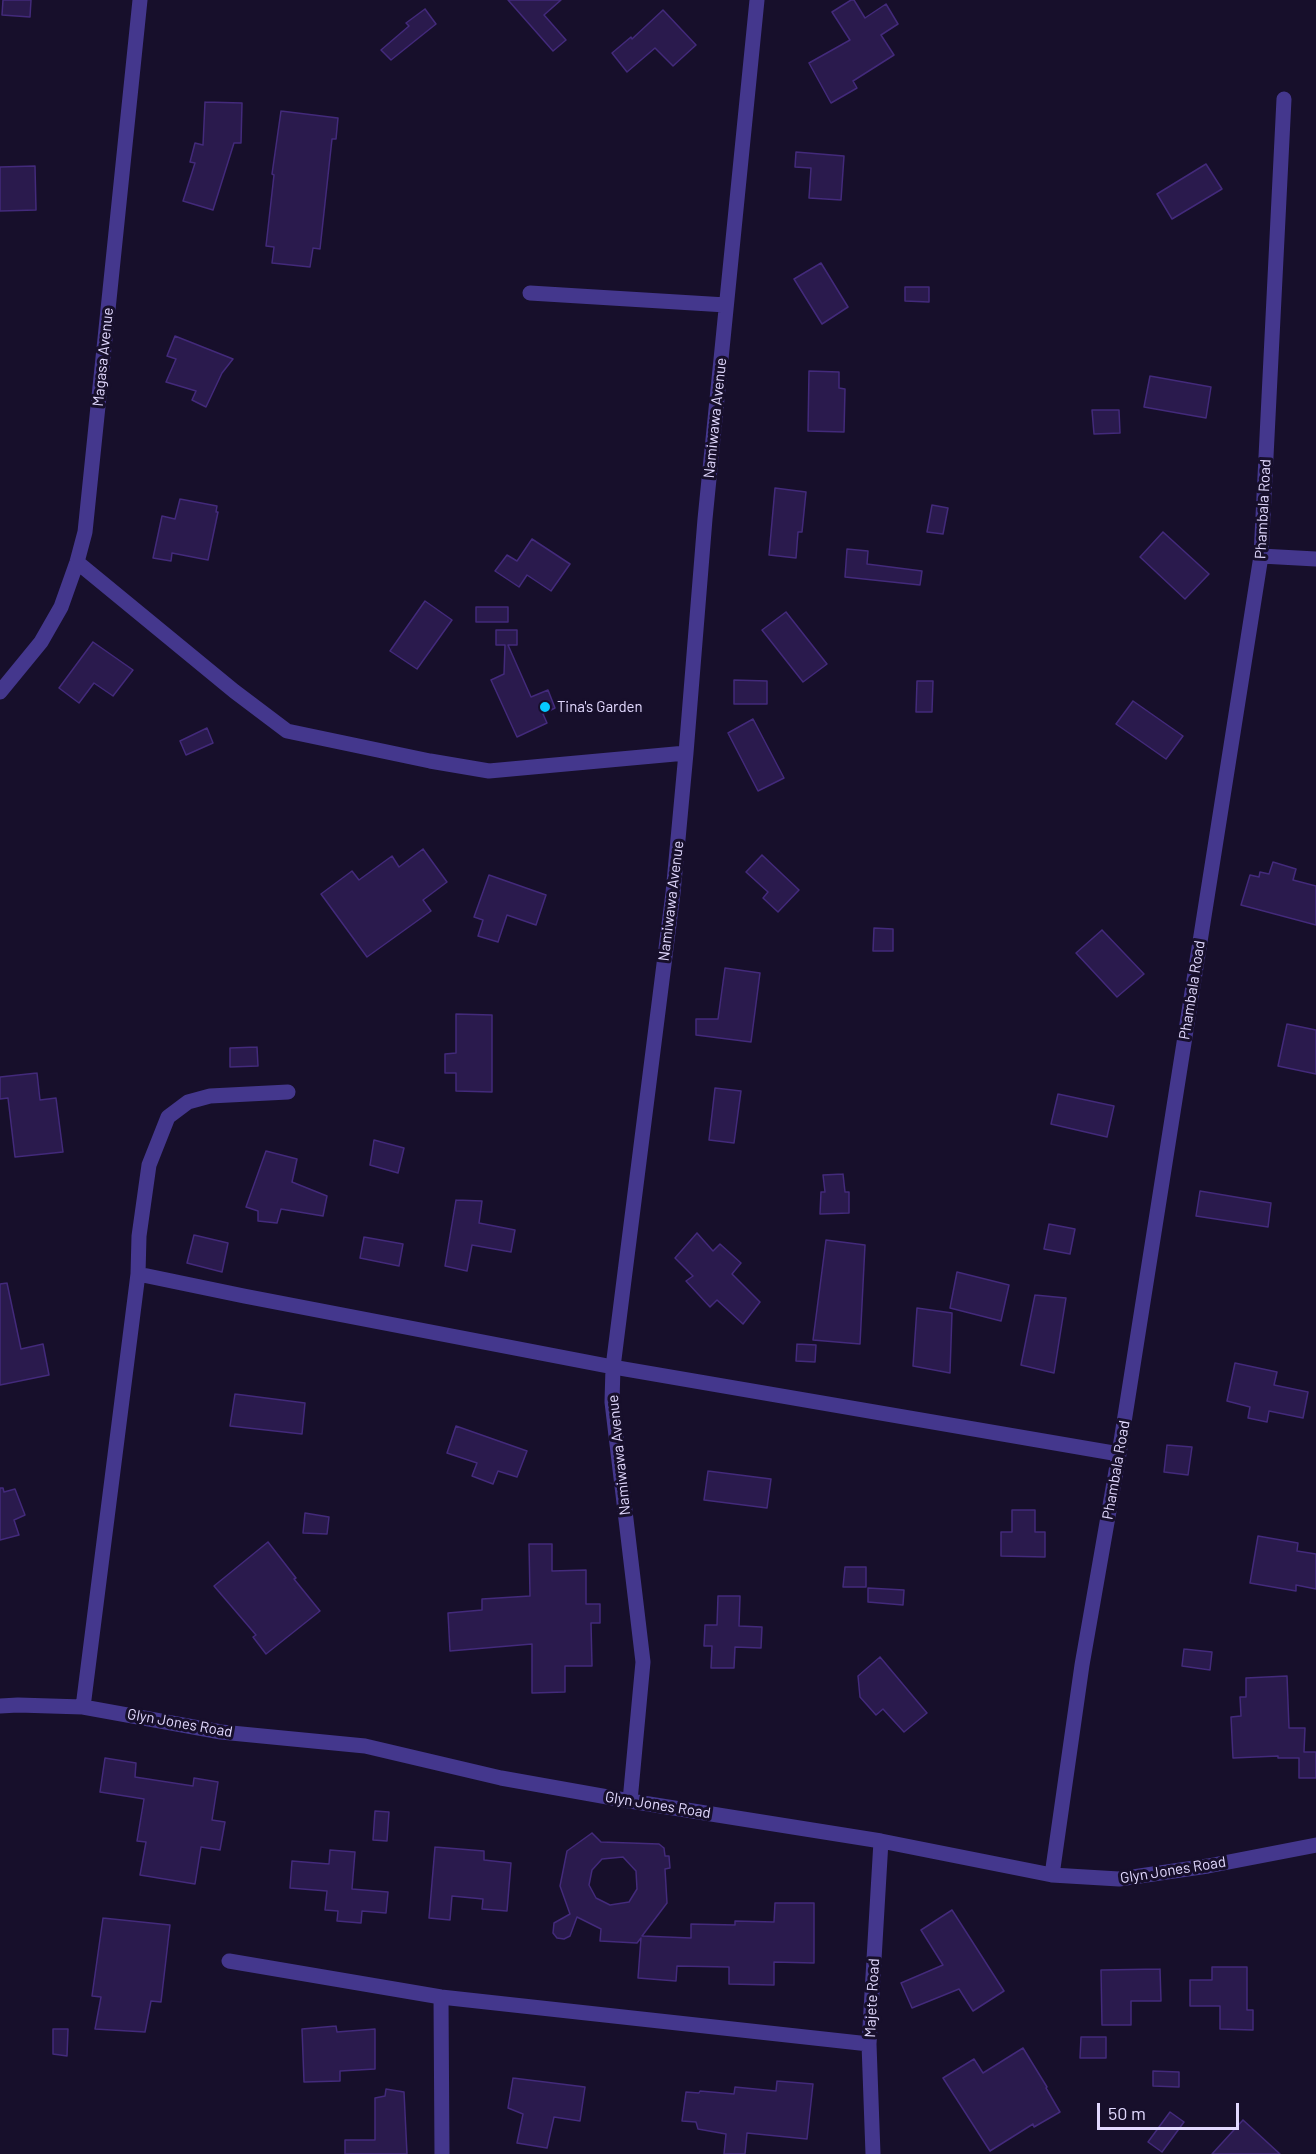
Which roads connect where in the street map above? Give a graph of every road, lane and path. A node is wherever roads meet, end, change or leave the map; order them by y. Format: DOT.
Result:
graph roads {
  1 [pos="140,0"];
  2 [pos="757,0"];
  3 [pos="1284,99"];
  4 [pos="531,293"];
  5 [pos="726,305"];
  6 [pos="1261,556"];
  7 [pos="1316,560"];
  8 [pos="77,562"];
  9 [pos="0,692"];
  10 [pos="686,753"];
  11 [pos="288,1092"];
  12 [pos="138,1274"];
  13 [pos="613,1367"];
  14 [pos="1119,1454"];
  15 [pos="0,1706"];
  16 [pos="83,1707"];
  17 [pos="630,1801"];
  18 [pos="881,1842"];
  19 [pos="1316,1845"];
  20 [pos="1052,1875"];
  21 [pos="229,1961"];
  22 [pos="441,1997"];
  23 [pos="869,2044"];
  24 [pos="442,2154"];
  25 [pos="873,2154"];
  1 -- 8 [label="street, Magasa Avenue"];
  2 -- 5 [label="street, Namiwawa Avenue"];
  3 -- 6 [label="street, Phambala Road"];
  4 -- 5 [label="street"];
  5 -- 10 [label="street, Namiwawa Avenue"];
  6 -- 7 [label="street"];
  6 -- 14 [label="street, Phambala Road"];
  8 -- 9 [label="street, Magasa Avenue"];
  8 -- 10 [label="street"];
  10 -- 13 [label="street, Namiwawa Avenue"];
  11 -- 12 [label="street"];
  12 -- 13 [label="street"];
  12 -- 16 [label="street"];
  13 -- 14 [label="street"];
  13 -- 17 [label="street, Namiwawa Avenue"];
  14 -- 20 [label="street, Phambala Road"];
  15 -- 16 [label="street, Glyn Jones Road"];
  16 -- 17 [label="street, Glyn Jones Road"];
  17 -- 18 [label="street, Glyn Jones Road"];
  18 -- 20 [label="street, Glyn Jones Road"];
  18 -- 23 [label="street, Majete Road"];
  19 -- 20 [label="street, Glyn Jones Road"];
  21 -- 22 [label="street"];
  22 -- 23 [label="street"];
  22 -- 24 [label="street"];
  23 -- 25 [label="street, Majete Road"];
}
